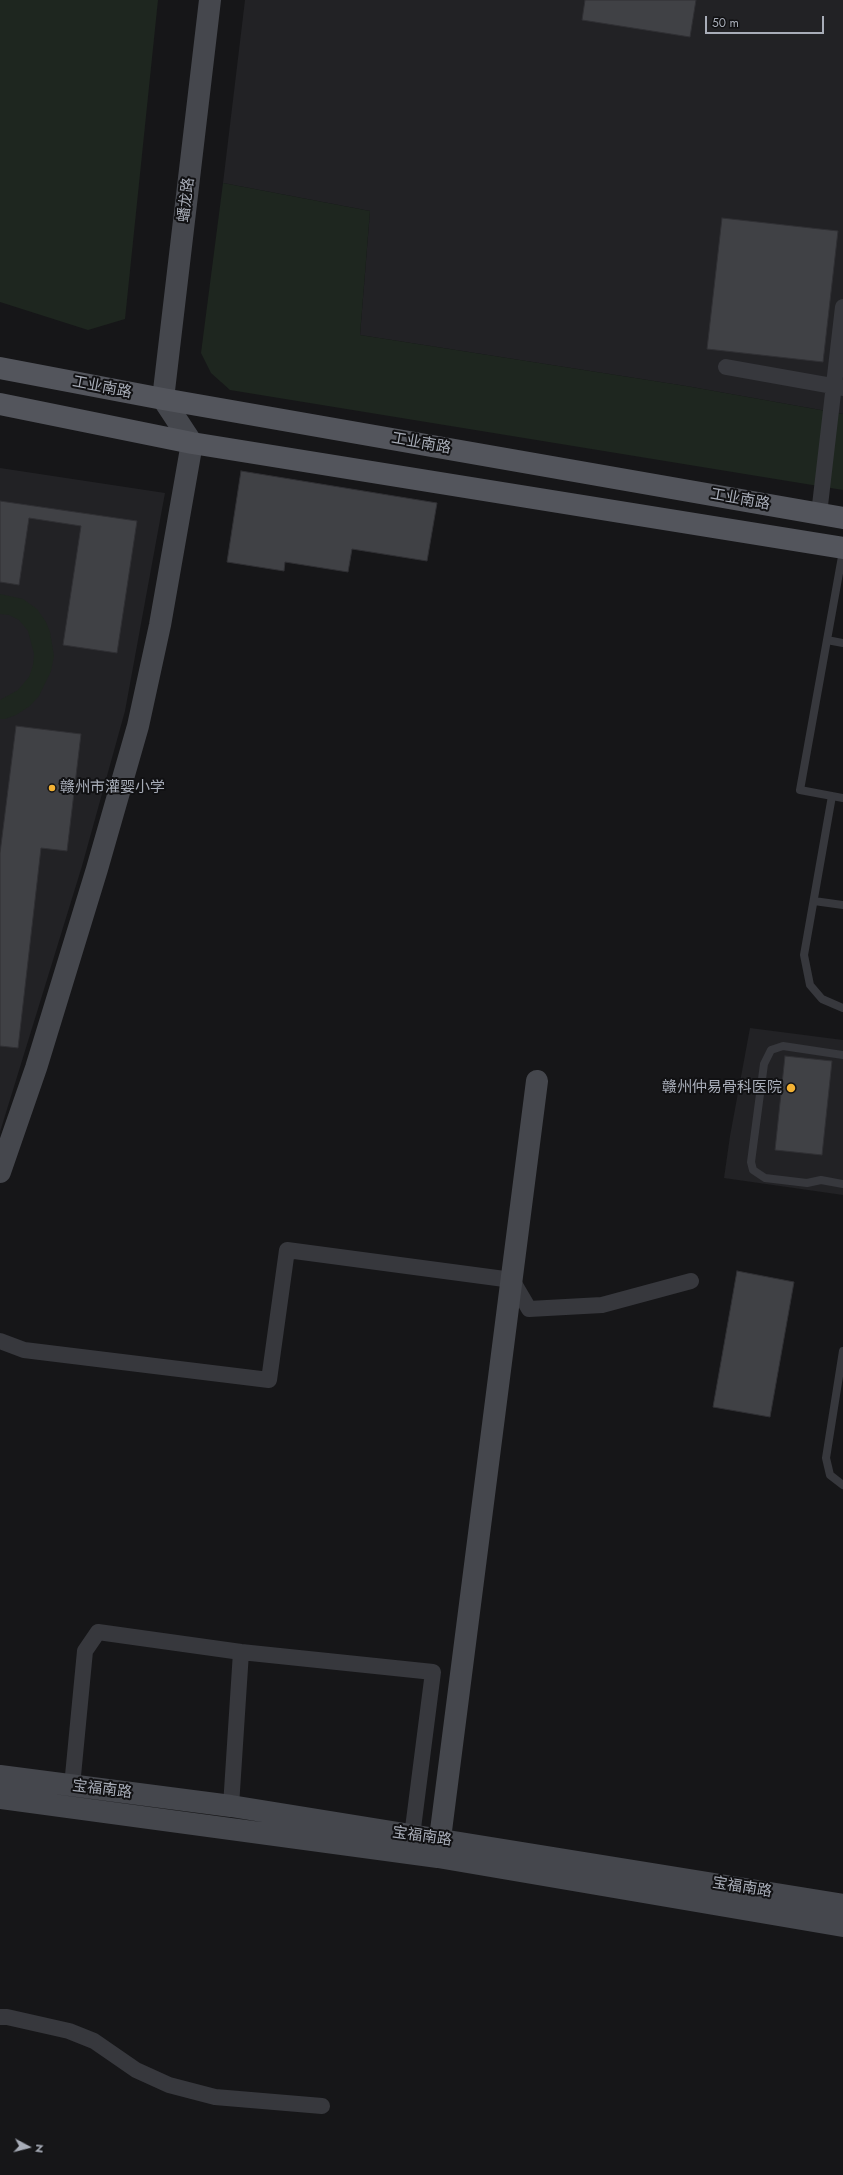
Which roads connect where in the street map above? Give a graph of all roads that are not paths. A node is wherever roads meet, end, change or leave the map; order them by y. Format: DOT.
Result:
graph roads {
  1 [pos="210,0"];
  2 [pos="843,307"];
  3 [pos="0,368"];
  4 [pos="726,368"];
  5 [pos="839,387"];
  6 [pos="163,399"];
  7 [pos="0,404"];
  8 [pos="192,443"];
  9 [pos="819,514"];
  10 [pos="843,518"];
  11 [pos="843,549"];
  12 [pos="827,640"];
  13 [pos="843,643"];
  14 [pos="832,796"];
  15 [pos="843,798"];
  16 [pos="814,900"];
  17 [pos="843,905"];
  18 [pos="843,1008"];
  19 [pos="843,1055"];
  20 [pos="537,1081"];
  21 [pos="0,1172"];
  22 [pos="843,1184"];
  23 [pos="512,1280"];
  24 [pos="691,1281"];
  25 [pos="0,1341"];
  26 [pos="843,1351"];
  27 [pos="843,1485"];
  28 [pos="241,1652"];
  29 [pos="0,1776"];
  30 [pos="72,1786"];
  31 [pos="0,1798"];
  32 [pos="231,1806"];
  33 [pos="412,1836"];
  34 [pos="440,1848"];
  35 [pos="843,1905"];
  36 [pos="843,1926"];
  37 [pos="0,2017"];
  38 [pos="322,2106"];
  1 -- 6 [label="street, 蟠龙路"];
  2 -- 5 [label="street"];
  3 -- 6 [label="main road, 工业南路"];
  4 -- 5 [label="street"];
  5 -- 9 [label="street"];
  6 -- 8 [label="street"];
  6 -- 9 [label="main road, 工业南路"];
  7 -- 8 [label="main road, 工业南路"];
  8 -- 11 [label="main road, 工业南路"];
  8 -- 21 [label="street"];
  9 -- 10 [label="main road, 工业南路"];
  11 -- 12 [label="lane"];
  12 -- 13 [label="lane"];
  12 -- 14 [label="lane"];
  14 -- 15 [label="lane"];
  14 -- 16 [label="lane"];
  16 -- 17 [label="lane"];
  16 -- 18 [label="lane"];
  19 -- 22 [label="lane"];
  20 -- 23 [label="street"];
  23 -- 24 [label="street"];
  23 -- 25 [label="street"];
  23 -- 34 [label="street"];
  26 -- 27 [label="lane"];
  28 -- 30 [label="street"];
  28 -- 32 [label="street"];
  28 -- 33 [label="street"];
  29 -- 30 [label="street, 宝福南路"];
  30 -- 32 [label="street, 宝福南路"];
  31 -- 34 [label="street, 宝福南路"];
  32 -- 33 [label="street, 宝福南路"];
  33 -- 34 [label="street, 宝福南路"];
  34 -- 35 [label="street, 宝福南路"];
  34 -- 36 [label="street, 宝福南路"];
  37 -- 38 [label="street"];
}
